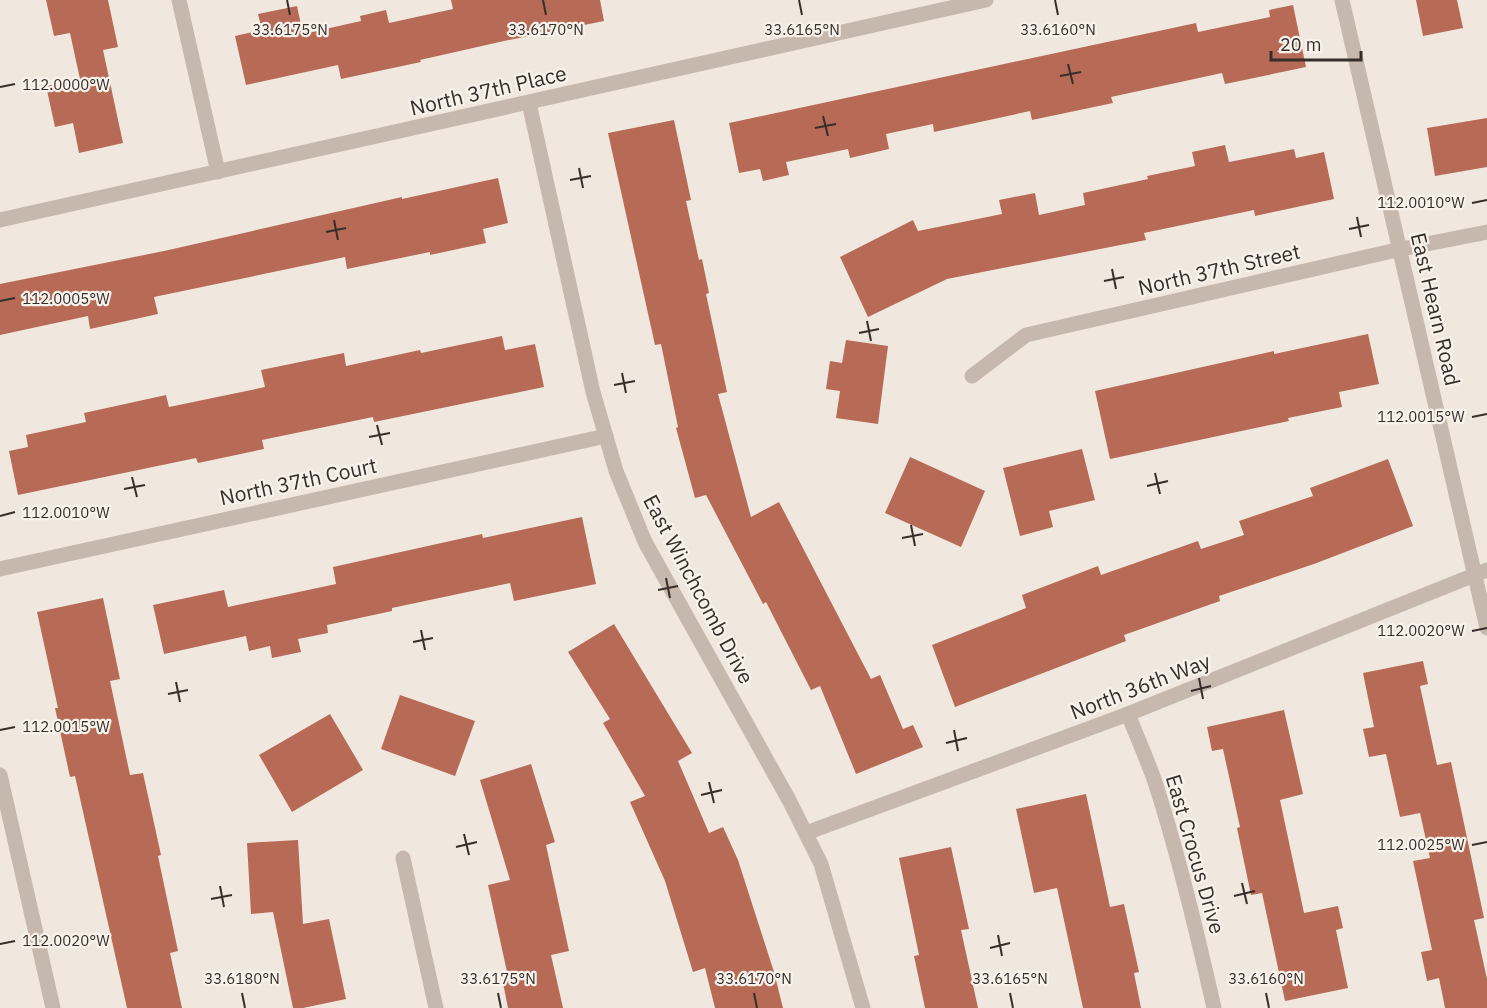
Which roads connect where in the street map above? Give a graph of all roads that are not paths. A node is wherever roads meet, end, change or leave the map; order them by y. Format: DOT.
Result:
graph roads {
  1 [pos="179,0"];
  2 [pos="986,0"];
  3 [pos="1342,0"];
  4 [pos="529,103"];
  5 [pos="218,172"];
  6 [pos="0,220"];
  7 [pos="1487,232"];
  8 [pos="1401,249"];
  9 [pos="972,376"];
  10 [pos="606,436"];
  11 [pos="0,569"];
  12 [pos="1481,572"];
  13 [pos="1487,628"];
  14 [pos="1128,714"];
  15 [pos="0,775"];
  16 [pos="806,833"];
  17 [pos="403,858"];
  18 [pos="53,1008"];
  19 [pos="436,1008"];
  20 [pos="863,1008"];
  21 [pos="1214,1008"];
  1 -- 5 [label="street"];
  2 -- 4 [label="street, North 37th Place"];
  3 -- 8 [label="street, East Hearn Road"];
  4 -- 5 [label="street, North 37th Place"];
  4 -- 10 [label="street, East Winchcomb Drive"];
  5 -- 6 [label="street, North 37th Place"];
  7 -- 8 [label="street, North 37th Street"];
  8 -- 9 [label="street, North 37th Street"];
  8 -- 12 [label="street, East Hearn Road"];
  10 -- 11 [label="street, North 37th Court"];
  10 -- 16 [label="street, East Winchcomb Drive"];
  12 -- 13 [label="street, East Hearn Road"];
  12 -- 14 [label="street, North 36th Way"];
  14 -- 16 [label="street, North 36th Way"];
  14 -- 21 [label="street, East Crocus Drive"];
  15 -- 18 [label="street"];
  16 -- 20 [label="street, East Winchcomb Drive"];
  17 -- 19 [label="street"];
}
